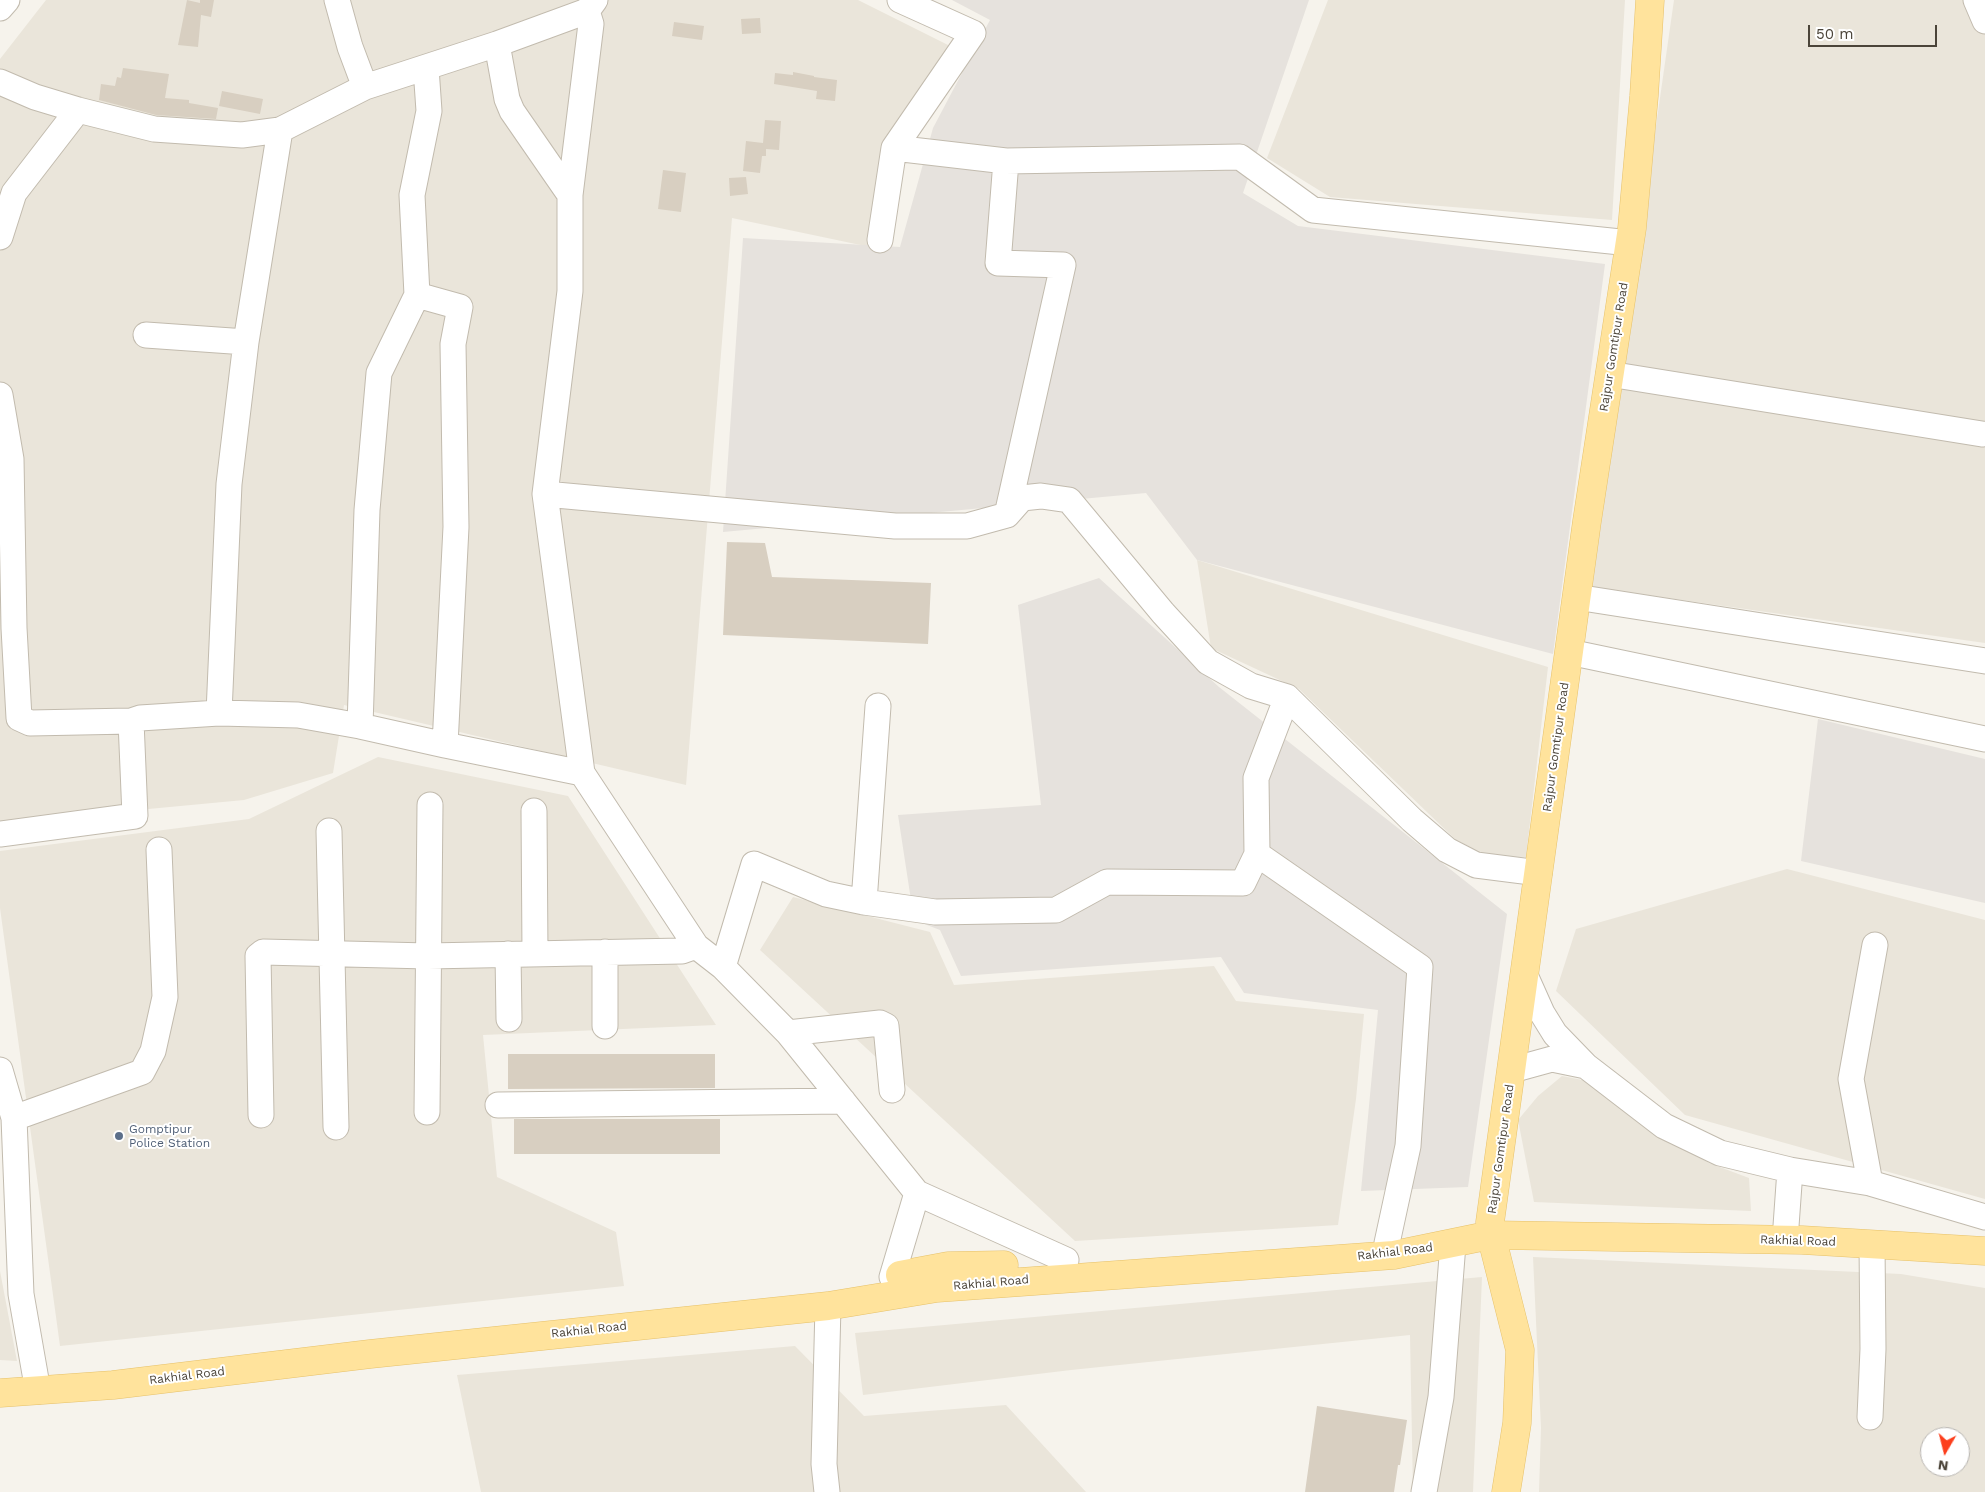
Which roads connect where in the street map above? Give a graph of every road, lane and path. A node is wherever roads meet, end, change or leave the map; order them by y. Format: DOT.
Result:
graph roads {
  1 [pos="7,0"];
  2 [pos="337,0"];
  3 [pos="900,0"];
  4 [pos="1650,0"];
  5 [pos="1976,0"];
  6 [pos="591,6"];
  7 [pos="0,8"];
  8 [pos="1985,22"];
  9 [pos="497,44"];
  10 [pos="426,68"];
  11 [pos="0,82"];
  12 [pos="365,87"];
  13 [pos="78,110"];
  14 [pos="280,130"];
  15 [pos="894,148"];
  16 [pos="1006,161"];
  17 [pos="570,195"];
  18 [pos="0,237"];
  19 [pos="880,240"];
  20 [pos="1630,243"];
  21 [pos="417,295"];
  22 [pos="146,335"];
  23 [pos="246,342"];
  24 [pos="1610,374"];
  25 [pos="0,395"];
  26 [pos="1982,434"];
  27 [pos="545,494"];
  28 [pos="1007,515"];
  29 [pos="1576,597"];
  30 [pos="1570,645"];
  31 [pos="1985,661"];
  32 [pos="1287,697"];
  33 [pos="878,706"];
  34 [pos="1882,710"];
  35 [pos="219,713"];
  36 [pos="131,721"];
  37 [pos="1985,723"];
  38 [pos="360,726"];
  39 [pos="1985,739"];
  40 [pos="445,745"];
  41 [pos="582,773"];
  42 [pos="430,805"];
  43 [pos="534,811"];
  44 [pos="329,831"];
  45 [pos="0,834"];
  46 [pos="159,850"];
  47 [pos="1257,854"];
  48 [pos="1539,873"];
  49 [pos="864,902"];
  50 [pos="1875,945"];
  51 [pos="696,946"];
  52 [pos="605,952"];
  53 [pos="334,954"];
  54 [pos="508,954"];
  55 [pos="535,954"];
  56 [pos="428,956"];
  57 [pos="723,968"];
  58 [pos="1525,975"];
  59 [pos="509,1019"];
  60 [pos="605,1026"];
  61 [pos="788,1033"];
  62 [pos="1586,1066"];
  63 [pos="0,1070"];
  64 [pos="1512,1070"];
  65 [pos="892,1090"];
  66 [pos="843,1101"];
  67 [pos="498,1105"];
  68 [pos="427,1112"];
  69 [pos="261,1115"];
  70 [pos="14,1118"];
  71 [pos="336,1127"];
  72 [pos="1790,1170"];
  73 [pos="1870,1183"];
  74 [pos="917,1193"];
  75 [pos="1985,1218"];
  76 [pos="1491,1228"];
  77 [pos="1785,1240"];
  78 [pos="1387,1243"];
  79 [pos="1453,1244"];
  80 [pos="1872,1244"];
  81 [pos="1985,1251"];
  82 [pos="1066,1260"];
  83 [pos="892,1277"];
  84 [pos="828,1306"];
  85 [pos="0,1379"];
  86 [pos="38,1384"];
  87 [pos="0,1393"];
  88 [pos="1870,1417"];
  89 [pos="827,1492"];
  90 [pos="1424,1492"];
  91 [pos="1506,1492"];
  1 -- 7 [label="street"];
  2 -- 12 [label="street"];
  3 -- 15 [label="street"];
  4 -- 20 [label="main road, Rajpur Gomtipur Road"];
  5 -- 8 [label="street"];
  6 -- 9 [label="street"];
  6 -- 17 [label="street"];
  9 -- 10 [label="street"];
  9 -- 17 [label="street"];
  10 -- 12 [label="street"];
  10 -- 21 [label="street"];
  11 -- 13 [label="street"];
  12 -- 14 [label="street"];
  13 -- 14 [label="street"];
  13 -- 18 [label="street"];
  14 -- 23 [label="street"];
  15 -- 16 [label="street"];
  15 -- 19 [label="street"];
  16 -- 20 [label="street"];
  16 -- 28 [label="street"];
  17 -- 27 [label="street"];
  20 -- 24 [label="main road, Rajpur Gomtipur Road"];
  21 -- 38 [label="street"];
  21 -- 40 [label="street"];
  22 -- 23 [label="street"];
  23 -- 35 [label="street"];
  24 -- 26 [label="street"];
  24 -- 29 [label="main road, Rajpur Gomtipur Road"];
  25 -- 36 [label="street"];
  27 -- 28 [label="street"];
  27 -- 41 [label="street"];
  28 -- 32 [label="street"];
  29 -- 30 [label="main road, Rajpur Gomtipur Road"];
  29 -- 31 [label="street"];
  30 -- 34 [label="street"];
  30 -- 48 [label="main road, Rajpur Gomtipur Road"];
  32 -- 47 [label="street"];
  32 -- 48 [label="street"];
  33 -- 49 [label="street"];
  34 -- 37 [label="street"];
  34 -- 39 [label="street"];
  35 -- 36 [label="street"];
  35 -- 38 [label="street"];
  36 -- 45 [label="street"];
  38 -- 40 [label="street"];
  40 -- 41 [label="street"];
  41 -- 51 [label="street"];
  42 -- 56 [label="street"];
  43 -- 55 [label="street"];
  44 -- 53 [label="street"];
  46 -- 70 [label="street"];
  47 -- 49 [label="street"];
  47 -- 78 [label="street"];
  48 -- 58 [label="main road, Rajpur Gomtipur Road"];
  49 -- 57 [label="street"];
  50 -- 73 [label="street"];
  51 -- 52 [label="street"];
  51 -- 57 [label="street"];
  52 -- 55 [label="street"];
  52 -- 60 [label="street"];
  53 -- 56 [label="street"];
  53 -- 69 [label="street"];
  53 -- 71 [label="street"];
  54 -- 55 [label="street"];
  54 -- 56 [label="street"];
  54 -- 59 [label="street"];
  56 -- 68 [label="street"];
  57 -- 61 [label="street"];
  58 -- 62 [label="street"];
  58 -- 64 [label="main road, Rajpur Gomtipur Road"];
  61 -- 65 [label="street"];
  61 -- 66 [label="street"];
  62 -- 64 [label="street"];
  62 -- 72 [label="street"];
  63 -- 70 [label="street"];
  64 -- 76 [label="main road, Rajpur Gomtipur Road"];
  66 -- 67 [label="street"];
  66 -- 74 [label="street"];
  70 -- 86 [label="street"];
  72 -- 73 [label="street"];
  72 -- 77 [label="street"];
  73 -- 75 [label="street"];
  74 -- 82 [label="street"];
  74 -- 83 [label="street"];
  76 -- 77 [label="main road, Rakhial Road"];
  76 -- 78 [label="main road, Rakhial Road"];
  76 -- 79 [label="main road, Rakhial Road"];
  76 -- 91 [label="main road, Rajpur Gomtipur Road"];
  77 -- 80 [label="main road, Rakhial Road"];
  78 -- 82 [label="main road, Rakhial Road"];
  79 -- 84 [label="main road, Rakhial Road"];
  79 -- 90 [label="street"];
  80 -- 81 [label="main road, Rakhial Road"];
  80 -- 88 [label="street"];
  82 -- 83 [label="main road, Rakhial Road"];
  83 -- 86 [label="main road, Rakhial Road"];
  84 -- 86 [label="main road, Rakhial Road"];
  84 -- 89 [label="street"];
  85 -- 86 [label="main road, Rakhial Road"];
  86 -- 87 [label="main road, Rakhial Road"];
}
